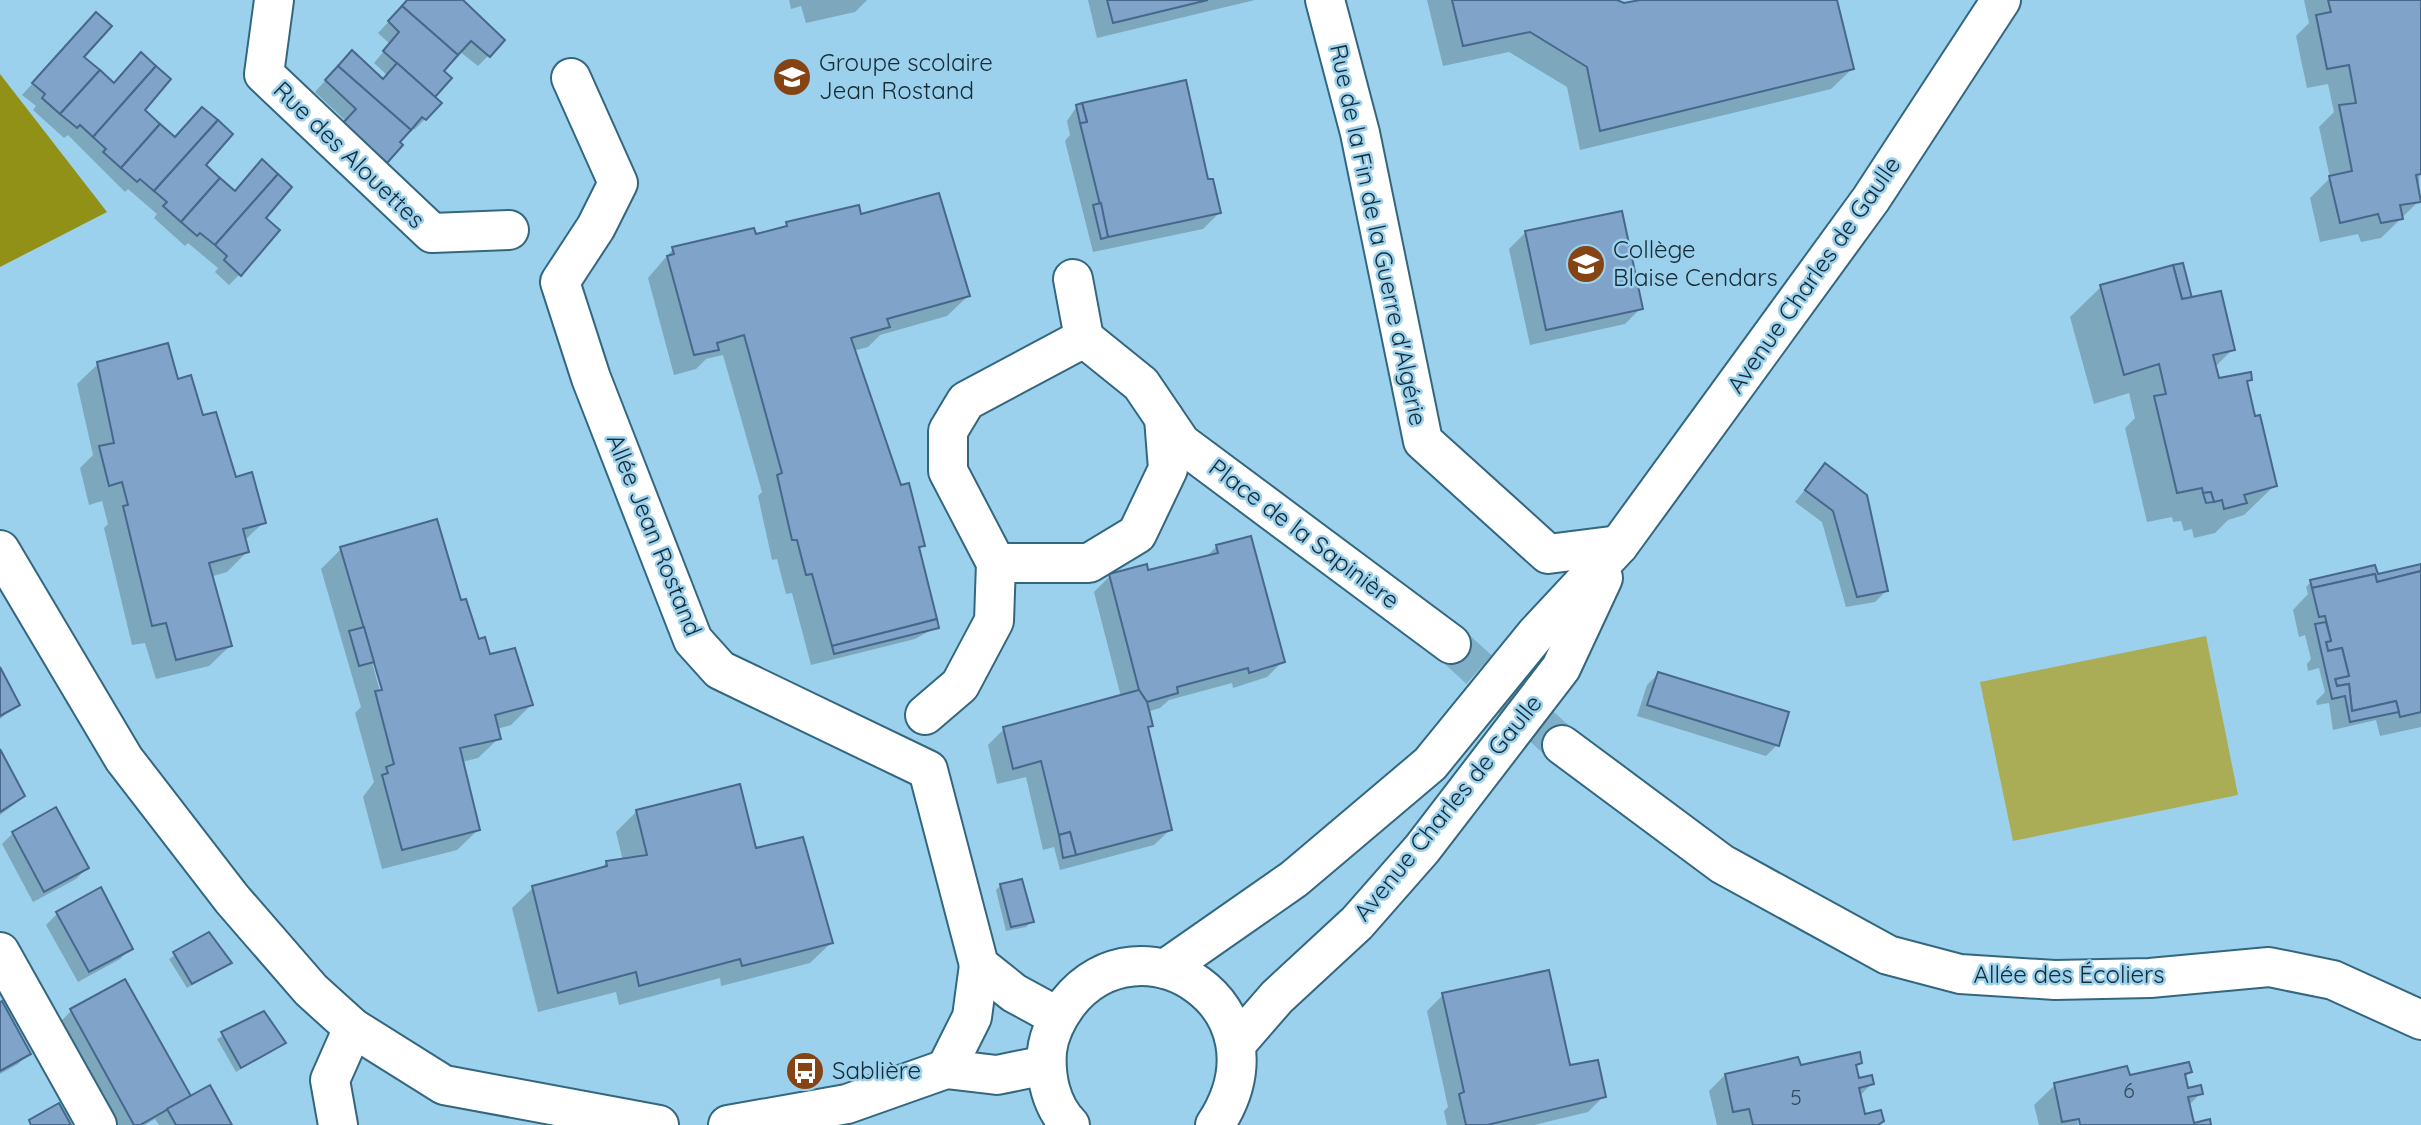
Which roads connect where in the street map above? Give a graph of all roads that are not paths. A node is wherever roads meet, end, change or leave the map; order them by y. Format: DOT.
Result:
graph roads {
  1 [pos="274,0"];
  2 [pos="1325,0"];
  3 [pos="2001,0"];
  4 [pos="571,78"];
  5 [pos="509,230"];
  6 [pos="1073,279"];
  7 [pos="1084,338"];
  8 [pos="1164,418"];
  9 [pos="1619,545"];
  10 [pos="0,550"];
  11 [pos="996,563"];
  12 [pos="1451,644"];
  13 [pos="925,715"];
  14 [pos="1562,745"];
  15 [pos="2,961"];
  16 [pos="979,965"];
  17 [pos="1165,969"];
  18 [pos="1058,1017"];
  19 [pos="2421,1020"];
  20 [pos="353,1028"];
  21 [pos="1237,1042"];
  22 [pos="1046,1065"];
  23 [pos="946,1069"];
  24 [pos="97,1125"];
  25 [pos="338,1125"];
  26 [pos="659,1125"];
  27 [pos="728,1125"];
  28 [pos="1070,1125"];
  29 [pos="1215,1125"];
  1 -- 5 [label="street, Rue des Alouettes"];
  2 -- 9 [label="street, Rue de la Fin de la Guerre d'Algérie"];
  3 -- 9 [label="street, Avenue Charles de Gaulle"];
  4 -- 16 [label="street, Allée Jean Rostand"];
  6 -- 7 [label="street"];
  7 -- 8 [label="street, Place de la Sapinière"];
  7 -- 11 [label="street"];
  8 -- 11 [label="street, Place de la Sapinière"];
  8 -- 12 [label="street, Place de la Sapinière"];
  9 -- 17 [label="street, Avenue Charles de Gaulle"];
  9 -- 21 [label="street, Avenue Charles de Gaulle"];
  10 -- 20 [label="street"];
  11 -- 13 [label="street"];
  14 -- 19 [label="street, Allée des Écoliers"];
  15 -- 24 [label="street"];
  16 -- 18 [label="street"];
  16 -- 23 [label="street, Allée Jean Rostand"];
  17 -- 18 [label="street"];
  17 -- 21 [label="street"];
  18 -- 22 [label="street"];
  20 -- 25 [label="street"];
  20 -- 26 [label="street"];
  21 -- 29 [label="street"];
  22 -- 23 [label="street"];
  22 -- 28 [label="street"];
  23 -- 27 [label="street"];
}
